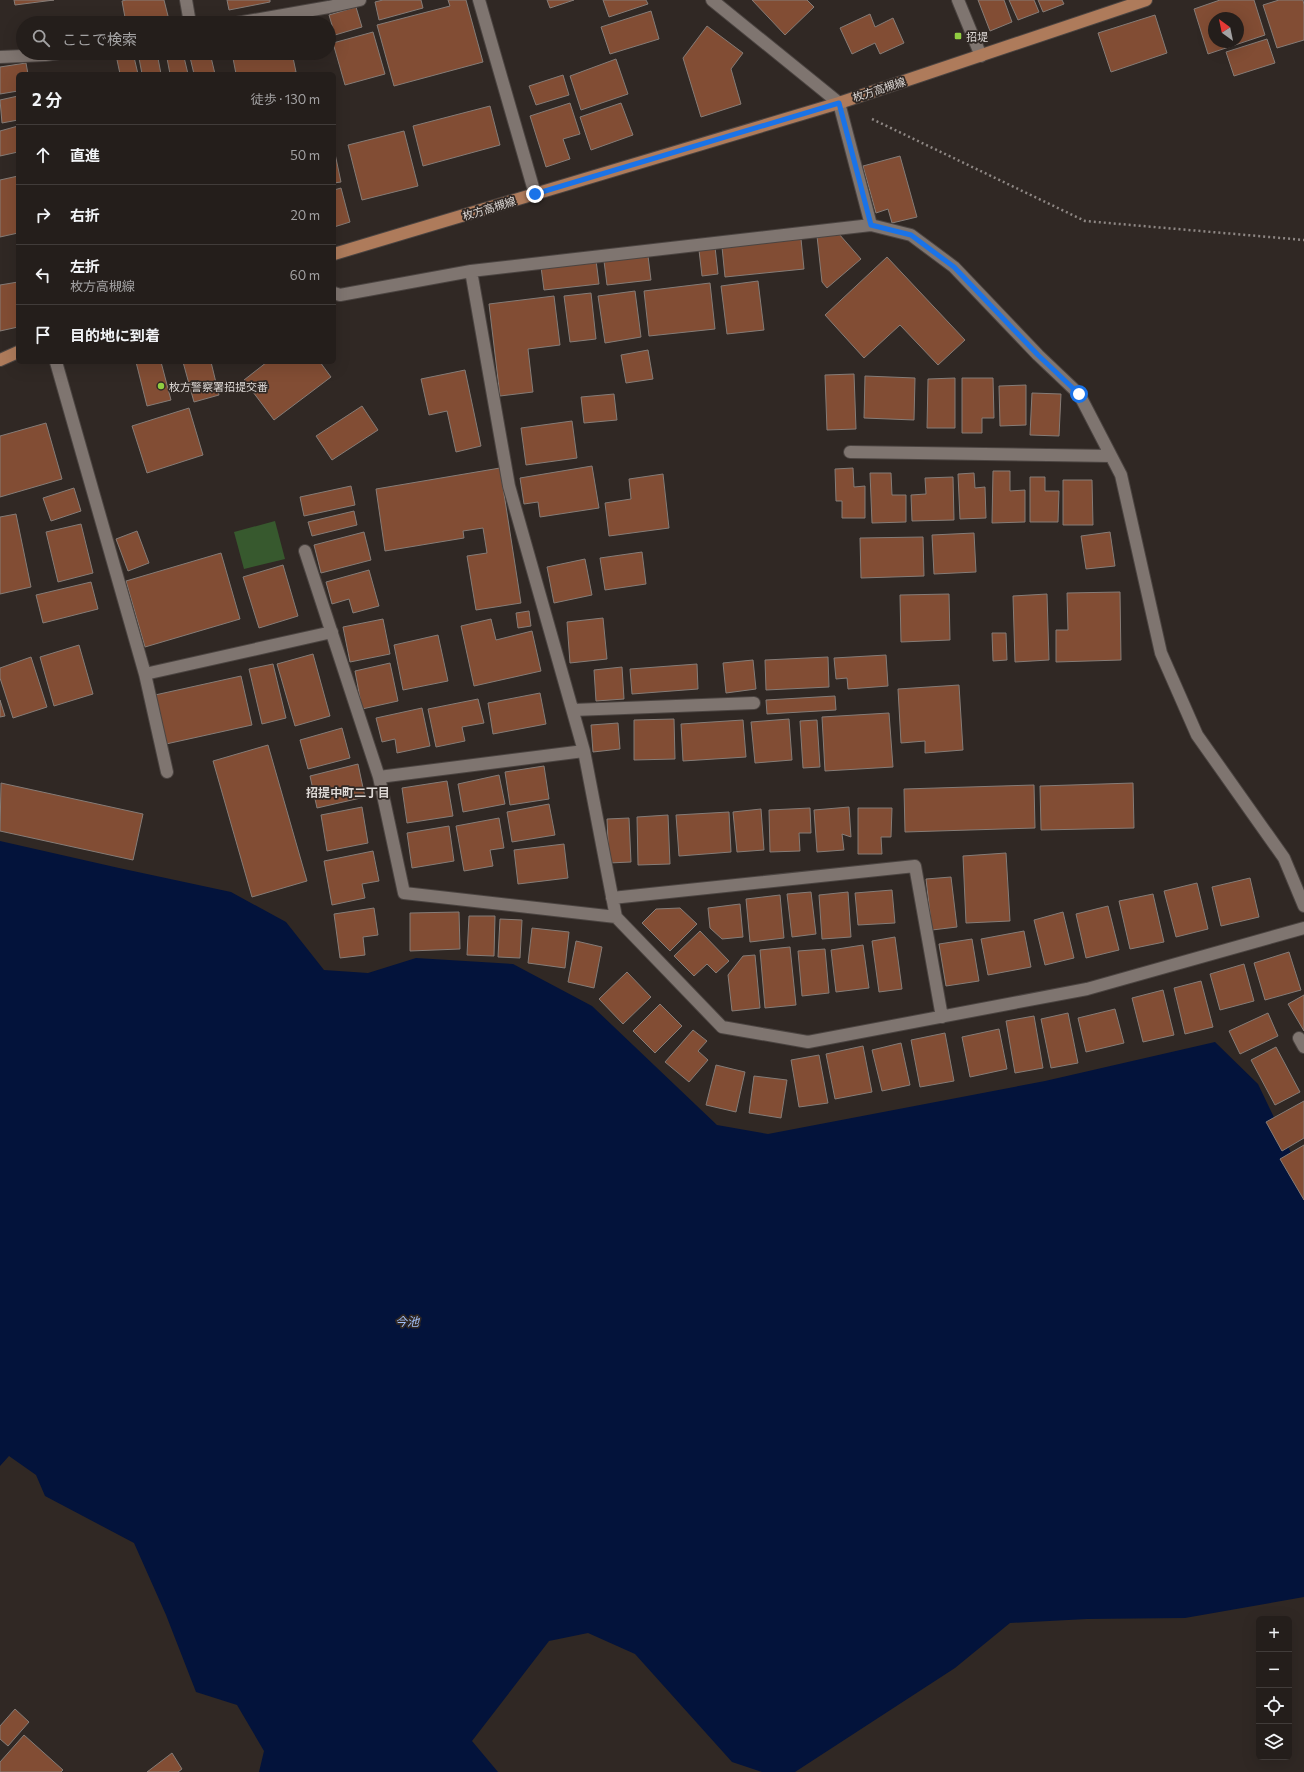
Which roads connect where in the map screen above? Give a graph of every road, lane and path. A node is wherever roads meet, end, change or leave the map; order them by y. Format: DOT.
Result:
graph roads {
  1 [pos="186,0"];
  2 [pos="360,0"];
  3 [pos="479,0"];
  4 [pos="712,0"];
  5 [pos="958,0"];
  6 [pos="1146,0"];
  7 [pos="189,16"];
  8 [pos="280,16"];
  9 [pos="16,56"];
  10 [pos="981,56"];
  11 [pos="0,57"];
  12 [pos="839,103"];
  13 [pos="535,194"];
  14 [pos="871,225"];
  15 [pos="1304,240"];
  16 [pos="336,253"];
  17 [pos="471,270"];
  18 [pos="336,294"];
  19 [pos="16,353"];
  20 [pos="0,360"];
  21 [pos="57,364"];
  22 [pos="850,452"];
  23 [pos="1111,456"];
  24 [pos="305,551"];
  25 [pos="332,632"];
  26 [pos="145,674"];
  27 [pos="754,703"];
  28 [pos="573,710"];
  29 [pos="584,751"];
  30 [pos="167,772"];
  31 [pos="378,777"];
  32 [pos="612,898"];
  33 [pos="1304,906"];
  34 [pos="616,917"];
  35 [pos="1304,928"];
  36 [pos="942,1017"];
  1 -- 7 [label="street"];
  2 -- 8 [label="street"];
  3 -- 13 [label="street"];
  4 -- 12 [label="street"];
  5 -- 10 [label="street"];
  6 -- 10 [label="main road, 枚方高槻線"];
  9 -- 11 [label="street"];
  10 -- 12 [label="main road, 枚方高槻線"];
  12 -- 13 [label="main road, 枚方高槻線"];
  12 -- 14 [label="street"];
  12 -- 15 [label="path"];
  13 -- 16 [label="main road, 枚方高槻線"];
  14 -- 17 [label="street"];
  14 -- 23 [label="street"];
  17 -- 18 [label="street"];
  17 -- 28 [label="street"];
  19 -- 20 [label="main road"];
  21 -- 26 [label="street"];
  22 -- 23 [label="street"];
  23 -- 33 [label="street"];
  24 -- 25 [label="street"];
  25 -- 26 [label="street"];
  25 -- 31 [label="street"];
  26 -- 30 [label="street"];
  27 -- 28 [label="street"];
  28 -- 29 [label="street"];
  29 -- 31 [label="street"];
  29 -- 32 [label="street"];
  31 -- 34 [label="street"];
  32 -- 34 [label="street"];
  32 -- 36 [label="street"];
  34 -- 36 [label="street"];
  35 -- 36 [label="street"];
}
